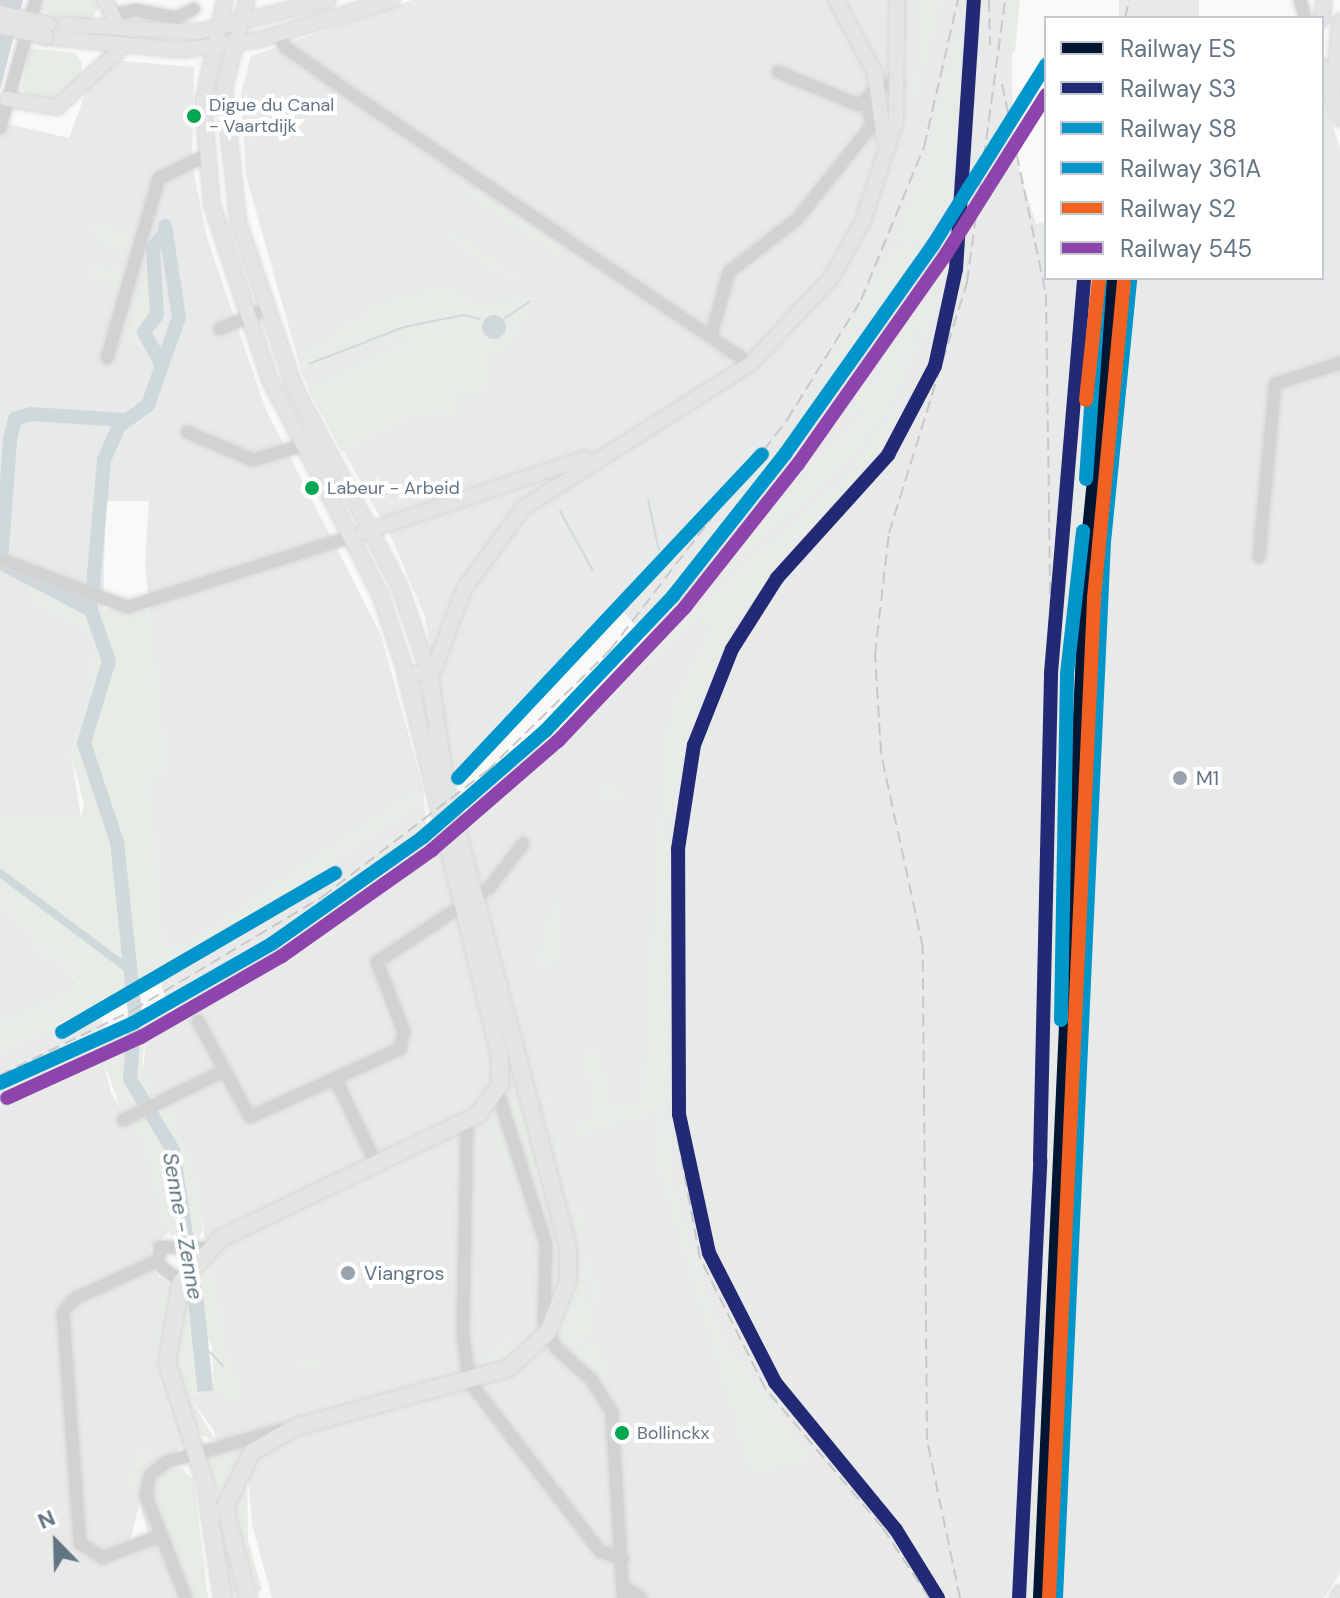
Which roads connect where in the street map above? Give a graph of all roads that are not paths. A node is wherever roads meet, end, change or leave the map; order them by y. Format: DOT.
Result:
graph roads {
  1 [pos="36,0"];
  2 [pos="106,0"];
  3 [pos="225,0"];
  4 [pos="247,0"];
  5 [pos="328,0"];
  6 [pos="392,0"];
  7 [pos="836,0"];
  8 [pos="897,0"];
  9 [pos="194,9"];
  10 [pos="0,13"];
  11 [pos="112,15"];
  12 [pos="1340,21"];
  13 [pos="240,24"];
  14 [pos="0,26"];
  15 [pos="218,28"];
  16 [pos="48,30"];
  17 [pos="90,30"];
  18 [pos="135,32"];
  19 [pos="279,34"];
  20 [pos="69,42"];
  21 [pos="234,43"];
  22 [pos="213,46"];
  23 [pos="120,49"];
  24 [pos="778,72"];
  25 [pos="1324,73"];
  26 [pos="87,77"];
  27 [pos="899,82"];
  28 [pos="879,86"];
  29 [pos="1332,96"];
  30 [pos="7,99"];
  31 [pos="867,103"];
  32 [pos="1340,119"];
  33 [pos="0,128"];
  34 [pos="203,157"];
  35 [pos="879,172"];
  36 [pos="267,309"];
  37 [pos="249,314"];
  38 [pos="220,329"];
  39 [pos="711,336"];
  40 [pos="107,358"];
  41 [pos="1340,363"];
  42 [pos="750,364"];
  43 [pos="187,432"];
  44 [pos="301,446"];
  45 [pos="550,478"];
  46 [pos="515,483"];
  47 [pos="523,508"];
  48 [pos="371,530"];
  49 [pos="350,537"];
  50 [pos="1259,557"];
  51 [pos="3,560"];
  52 [pos="429,672"];
  53 [pos="407,676"];
  54 [pos="523,844"];
  55 [pos="476,896"];
  56 [pos="461,905"];
  57 [pos="198,1021"];
  58 [pos="222,1072"];
  59 [pos="336,1080"];
  60 [pos="498,1093"];
  61 [pos="125,1118"];
  62 [pos="467,1121"];
  63 [pos="544,1159"];
  64 [pos="376,1164"];
  65 [pos="208,1248"];
  66 [pos="157,1261"];
  67 [pos="181,1282"];
  68 [pos="552,1325"];
  69 [pos="534,1350"];
  70 [pos="560,1352"];
  71 [pos="469,1381"];
  72 [pos="296,1427"];
  73 [pos="192,1435"];
  74 [pos="224,1446"];
  75 [pos="197,1453"];
  76 [pos="172,1461"];
  77 [pos="205,1482"];
  78 [pos="159,1536"];
  79 [pos="623,1559"];
  80 [pos="623,1592"];
  81 [pos="1340,1593"];
  82 [pos="222,1597"];
  83 [pos="186,1598"];
  84 [pos="248,1598"];
  85 [pos="641,1598"];
  86 [pos="1337,1598"];
  1 -- 30 [label="street"];
  2 -- 11 [label="main road"];
  2 -- 17 [label="main road"];
  3 -- 15 [label="main road"];
  4 -- 13 [label="main road"];
  5 -- 13 [label="main road"];
  6 -- 19 [label="main road"];
  7 -- 28 [label="main road"];
  8 -- 27 [label="main road"];
  9 -- 11 [label="street"];
  10 -- 16 [label="main road, bridge"];
  11 -- 18 [label="main road"];
  12 -- 29 [label="main road"];
  13 -- 15 [label="main road"];
  13 -- 21 [label="main road"];
  14 -- 16 [label="main road, bridge"];
  15 -- 18 [label="main road"];
  15 -- 22 [label="main road"];
  16 -- 17 [label="main road"];
  16 -- 20 [label="main road"];
  17 -- 18 [label="main road"];
  19 -- 21 [label="main road"];
  19 -- 39 [label="street"];
  20 -- 23 [label="main road"];
  20 -- 26 [label="main road"];
  21 -- 22 [label="main road"];
  21 -- 36 [label="main road"];
  22 -- 23 [label="main road"];
  22 -- 34 [label="main road"];
  23 -- 26 [label="main road"];
  24 -- 31 [label="street"];
  25 -- 29 [label="main road"];
  26 -- 30 [label="main road"];
  27 -- 28 [label="street"];
  27 -- 35 [label="main road"];
  28 -- 31 [label="street"];
  28 -- 35 [label="main road"];
  29 -- 32 [label="main road"];
  30 -- 33 [label="street"];
  31 -- 39 [label="street"];
  34 -- 37 [label="main road"];
  34 -- 40 [label="street"];
  35 -- 42 [label="main road"];
  36 -- 37 [label="street"];
  36 -- 48 [label="main road"];
  37 -- 38 [label="street"];
  37 -- 44 [label="main road"];
  39 -- 42 [label="street"];
  41 -- 50 [label="street"];
  42 -- 45 [label="main road"];
  43 -- 44 [label="street"];
  44 -- 49 [label="main road"];
  45 -- 46 [label="main road"];
  45 -- 47 [label="main road"];
  46 -- 47 [label="main road"];
  46 -- 48 [label="main road"];
  47 -- 52 [label="main road"];
  48 -- 49 [label="main road"];
  48 -- 52 [label="main road"];
  49 -- 51 [label="street"];
  49 -- 53 [label="main road"];
  52 -- 53 [label="main road"];
  52 -- 55 [label="highway"];
  53 -- 56 [label="highway"];
  54 -- 55 [label="street"];
  55 -- 56 [label="street"];
  55 -- 63 [label="highway"];
  56 -- 59 [label="street"];
  56 -- 60 [label="highway"];
  57 -- 58 [label="street"];
  58 -- 59 [label="street"];
  58 -- 61 [label="street"];
  59 -- 64 [label="street"];
  60 -- 62 [label="highway"];
  60 -- 63 [label="street"];
  60 -- 68 [label="street"];
  62 -- 64 [label="highway"];
  62 -- 71 [label="street"];
  63 -- 68 [label="highway"];
  64 -- 65 [label="highway"];
  65 -- 66 [label="street"];
  65 -- 67 [label="highway"];
  66 -- 67 [label="street"];
  66 -- 78 [label="street"];
  67 -- 73 [label="highway"];
  68 -- 69 [label="highway"];
  68 -- 70 [label="street"];
  69 -- 70 [label="street"];
  69 -- 71 [label="highway"];
  70 -- 79 [label="street"];
  71 -- 72 [label="highway"];
  71 -- 79 [label="street"];
  72 -- 74 [label="street"];
  72 -- 84 [label="highway"];
  73 -- 74 [label="street"];
  73 -- 75 [label="highway"];
  74 -- 75 [label="street"];
  75 -- 76 [label="street"];
  75 -- 77 [label="highway"];
  76 -- 77 [label="street"];
  76 -- 78 [label="street"];
  77 -- 82 [label="highway"];
  78 -- 83 [label="street"];
  79 -- 80 [label="street"];
  80 -- 85 [label="street"];
  81 -- 86 [label="main road"];
}
